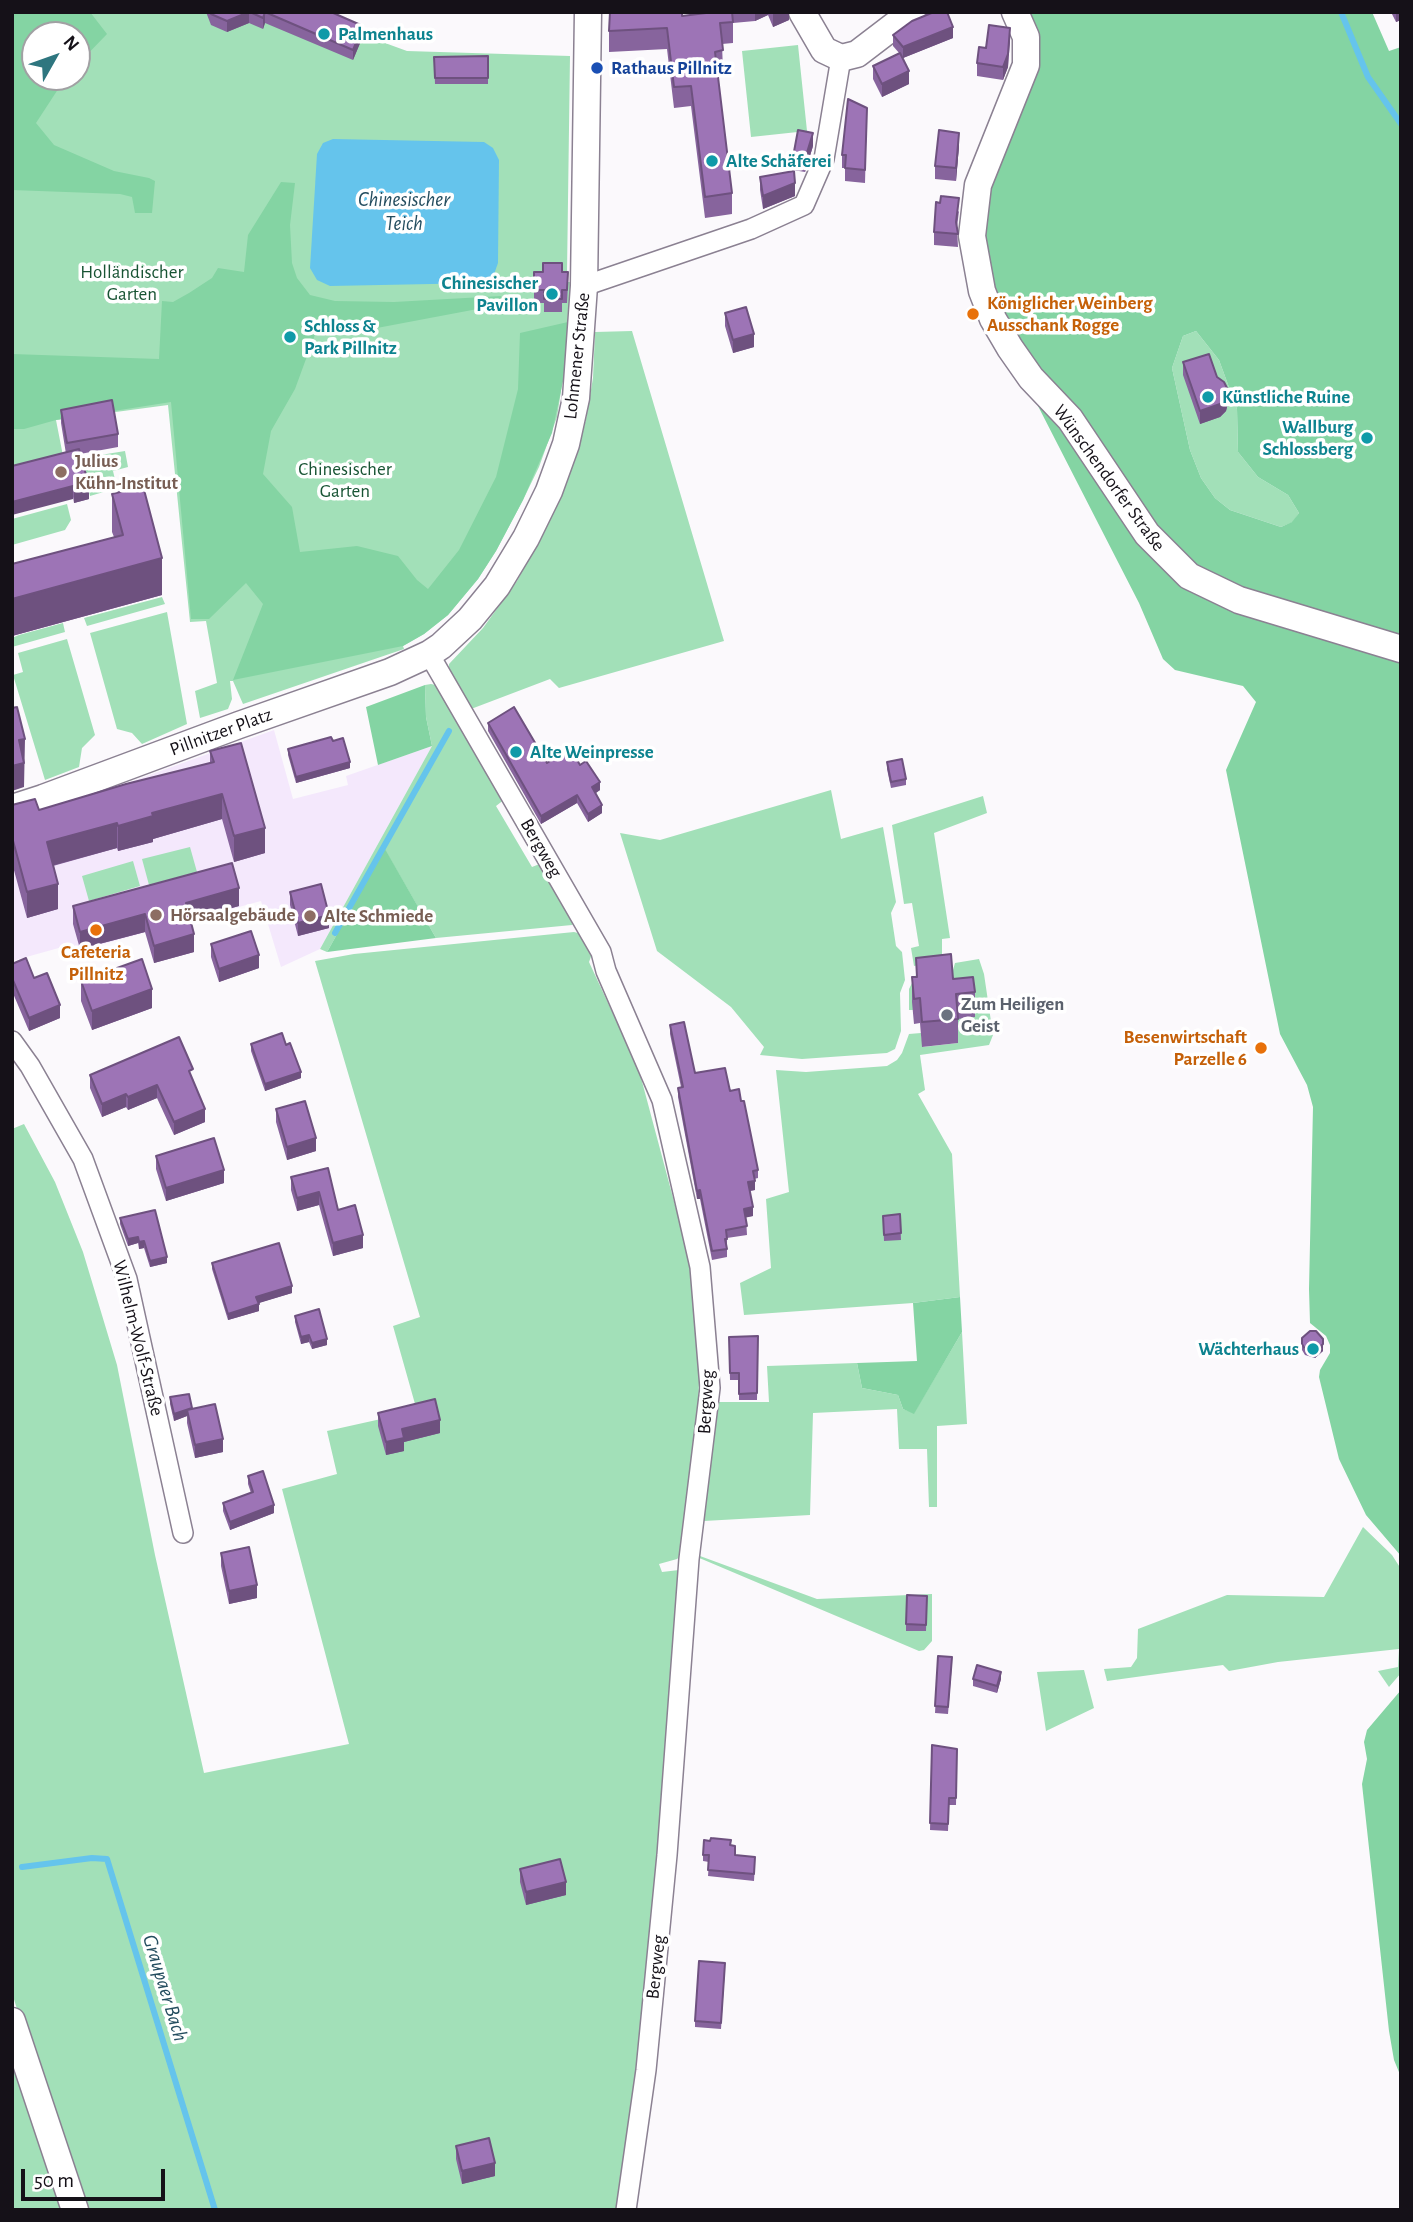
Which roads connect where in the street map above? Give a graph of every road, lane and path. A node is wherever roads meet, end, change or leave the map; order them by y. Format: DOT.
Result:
graph roads {
  1 [pos="588,12"];
  2 [pos="802,12"];
  3 [pos="912,12"];
  4 [pos="1016,12"];
  5 [pos="841,58"];
  6 [pos="584,286"];
  7 [pos="1401,649"];
  8 [pos="429,654"];
  9 [pos="12,808"];
  10 [pos="12,1041"];
  11 [pos="183,1533"];
  12 [pos="12,2021"];
  13 [pos="75,2210"];
  14 [pos="626,2210"];
  1 -- 6 [label="main road, Lohmener Straße"];
  2 -- 5 [label="main road"];
  3 -- 5 [label="main road"];
  4 -- 7 [label="main road, Wünschendorfer Straße"];
  5 -- 6 [label="street"];
  6 -- 8 [label="main road, Lohmener Straße"];
  8 -- 9 [label="main road, Pillnitzer Platz"];
  8 -- 14 [label="street, Bergweg"];
  10 -- 11 [label="street, Wilhelm-Wolf-Straße"];
  12 -- 13 [label="main road"];
}
